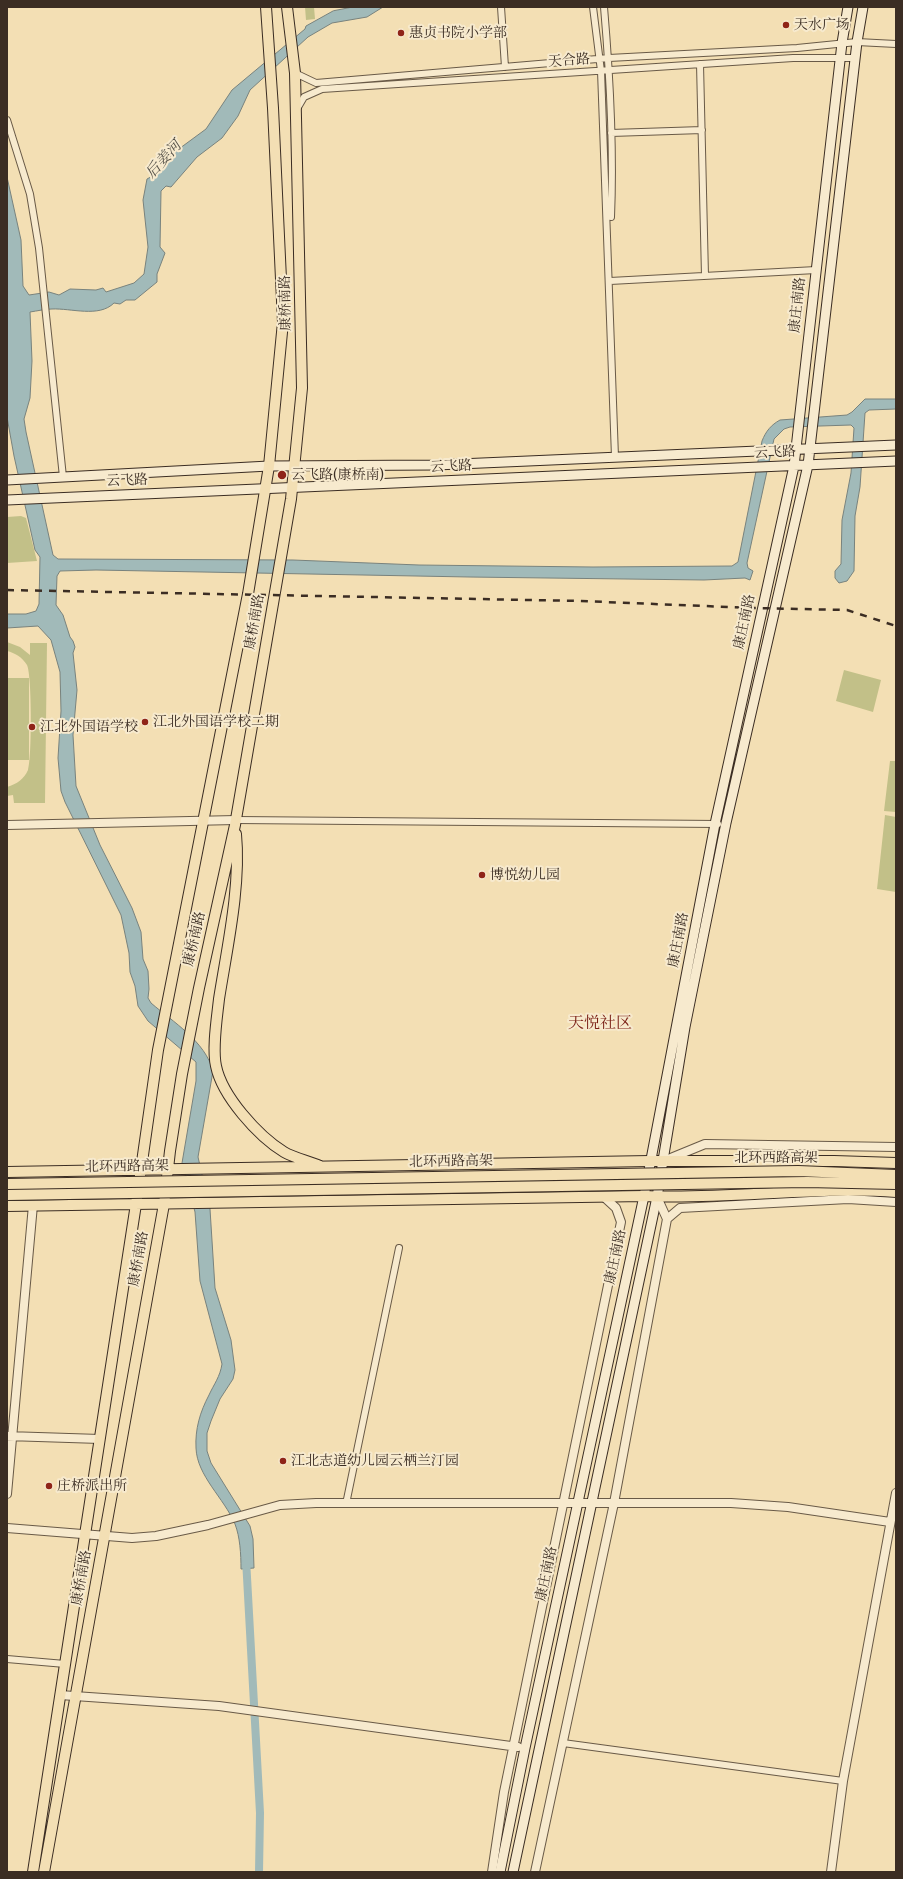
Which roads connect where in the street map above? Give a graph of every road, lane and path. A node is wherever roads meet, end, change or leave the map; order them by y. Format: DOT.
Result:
graph roads {
  1 [pos="266,7"];
  2 [pos="287,7"];
  3 [pos="501,7"];
  4 [pos="593,7"];
  5 [pos="604,7"];
  6 [pos="848,7"];
  7 [pos="863,7"];
  8 [pos="857,42"];
  9 [pos="842,44"];
  10 [pos="896,44"];
  11 [pos="609,58"];
  12 [pos="840,58"];
  13 [pos="855,58"];
  14 [pos="600,59"];
  15 [pos="700,64"];
  16 [pos="505,67"];
  17 [pos="609,70"];
  18 [pos="601,71"];
  19 [pos="295,73"];
  20 [pos="296,112"];
  21 [pos="7,120"];
  22 [pos="702,130"];
  23 [pos="611,133"];
  24 [pos="609,260"];
  25 [pos="816,270"];
  26 [pos="705,276"];
  27 [pos="610,281"];
  28 [pos="896,445"];
  29 [pos="810,448"];
  30 [pos="796,450"];
  31 [pos="616,457"];
  32 [pos="896,461"];
  33 [pos="293,465"];
  34 [pos="808,465"];
  35 [pos="269,466"];
  36 [pos="794,466"];
  37 [pos="63,477"];
  38 [pos="7,480"];
  39 [pos="292,488"];
  40 [pos="265,489"];
  41 [pos="7,500"];
  42 [pos="202,822"];
  43 [pos="235,823"];
  44 [pos="726,823"];
  45 [pos="715,824"];
  46 [pos="7,825"];
  47 [pos="896,1147"];
  48 [pos="650,1161"];
  49 [pos="663,1161"];
  50 [pos="896,1163"];
  51 [pos="326,1168"];
  52 [pos="167,1170"];
  53 [pos="140,1171"];
  54 [pos="7,1172"];
  55 [pos="896,1175"];
  56 [pos="7,1184"];
  57 [pos="896,1184"];
  58 [pos="896,1192"];
  59 [pos="7,1195"];
  60 [pos="644,1196"];
  61 [pos="604,1197"];
  62 [pos="657,1197"];
  63 [pos="896,1202"];
  64 [pos="136,1204"];
  65 [pos="164,1204"];
  66 [pos="33,1205"];
  67 [pos="7,1206"];
  68 [pos="667,1219"];
  69 [pos="399,1248"];
  70 [pos="10,1436"];
  71 [pos="100,1439"];
  72 [pos="896,1493"];
  73 [pos="7,1494"];
  74 [pos="562,1503"];
  75 [pos="614,1503"];
  76 [pos="346,1504"];
  77 [pos="577,1504"];
  78 [pos="592,1504"];
  79 [pos="890,1522"];
  80 [pos="7,1528"];
  81 [pos="85,1535"];
  82 [pos="104,1536"];
  83 [pos="7,1658"];
  84 [pos="65,1664"];
  85 [pos="60,1695"];
  86 [pos="76,1696"];
  87 [pos="563,1743"];
  88 [pos="513,1746"];
  89 [pos="525,1748"];
  90 [pos="843,1782"];
  91 [pos="33,1872"];
  92 [pos="44,1872"];
  93 [pos="492,1872"];
  94 [pos="500,1872"];
  95 [pos="513,1872"];
  96 [pos="535,1872"];
  97 [pos="831,1872"];
  1 -- 35 [label="main road, 康桥南路"];
  2 -- 19 [label="main road, 康桥南路"];
  3 -- 16 [label="street"];
  4 -- 14 [label="street"];
  5 -- 11 [label="street"];
  6 -- 9 [label="main road, 康庄南路"];
  7 -- 8 [label="main road"];
  8 -- 9 [label="street, 天合路"];
  8 -- 10 [label="street, 天合路"];
  8 -- 13 [label="main road, 康庄南路"];
  9 -- 11 [label="street, 天合路"];
  9 -- 12 [label="main road, 康庄南路"];
  11 -- 14 [label="street, 天合路"];
  11 -- 17 [label="street"];
  12 -- 13 [label="street, 天合路"];
  12 -- 15 [label="street, 天合路"];
  12 -- 25 [label="main road, 康庄南路"];
  13 -- 29 [label="main road, 康庄南路"];
  14 -- 16 [label="street, 天合路"];
  14 -- 18 [label="street"];
  15 -- 17 [label="street, 天合路"];
  15 -- 22 [label="street"];
  16 -- 19 [label="street, 天合路"];
  17 -- 18 [label="street, 天合路"];
  17 -- 23 [label="street"];
  18 -- 20 [label="street, 天合路"];
  18 -- 24 [label="street"];
  19 -- 20 [label="main road, 康桥南路"];
  20 -- 33 [label="main road, 康桥南路"];
  21 -- 37 [label="street"];
  22 -- 23 [label="street"];
  22 -- 26 [label="street"];
  23 -- 24 [label="street"];
  24 -- 27 [label="street"];
  25 -- 26 [label="street"];
  25 -- 30 [label="main road, 康庄南路"];
  26 -- 27 [label="street"];
  27 -- 31 [label="street"];
  28 -- 29 [label="main road, 云飞路"];
  29 -- 30 [label="main road, 云飞路"];
  29 -- 34 [label="main road, 康庄南路"];
  30 -- 31 [label="main road, 云飞路"];
  30 -- 36 [label="main road, 康庄南路"];
  31 -- 33 [label="main road, 云飞路"];
  32 -- 34 [label="main road, 云飞路"];
  33 -- 35 [label="main road, 云飞路"];
  33 -- 39 [label="main road, 康桥南路"];
  34 -- 36 [label="main road, 云飞路"];
  34 -- 44 [label="main road, 康庄南路"];
  35 -- 37 [label="main road, 云飞路"];
  35 -- 40 [label="main road, 康桥南路"];
  36 -- 39 [label="main road, 云飞路"];
  36 -- 45 [label="main road, 康庄南路"];
  37 -- 38 [label="main road, 云飞路"];
  39 -- 40 [label="main road, 云飞路"];
  39 -- 43 [label="main road, 康桥南路"];
  40 -- 41 [label="main road, 云飞路"];
  40 -- 42 [label="main road, 康桥南路"];
  42 -- 43 [label="street"];
  42 -- 46 [label="street"];
  42 -- 53 [label="main road, 康桥南路"];
  43 -- 45 [label="street"];
  43 -- 51 [label="main road"];
  43 -- 52 [label="main road, 康桥南路"];
  44 -- 45 [label="street"];
  44 -- 49 [label="main road, 康庄南路"];
  45 -- 48 [label="main road, 康庄南路"];
  47 -- 49 [label="street"];
  48 -- 49 [label="main road"];
  48 -- 51 [label="main road"];
  48 -- 60 [label="main road, 康庄南路"];
  49 -- 50 [label="main road"];
  49 -- 62 [label="main road, 康庄南路"];
  51 -- 52 [label="main road"];
  52 -- 53 [label="main road"];
  52 -- 65 [label="main road, 康桥南路"];
  53 -- 54 [label="main road"];
  53 -- 64 [label="main road, 康桥南路"];
  55 -- 56 [label="main road, 北环西路高架, bridge"];
  57 -- 59 [label="main road, 北环西路高架, bridge"];
  58 -- 62 [label="main road"];
  60 -- 61 [label="main road"];
  60 -- 62 [label="main road"];
  60 -- 77 [label="main road, 康庄南路"];
  61 -- 65 [label="main road"];
  61 -- 74 [label="street"];
  62 -- 68 [label="street"];
  62 -- 78 [label="main road, 康庄南路"];
  63 -- 68 [label="street"];
  64 -- 65 [label="main road"];
  64 -- 66 [label="main road"];
  64 -- 71 [label="main road, 康桥南路"];
  65 -- 82 [label="main road, 康桥南路"];
  66 -- 67 [label="main road"];
  66 -- 70 [label="street"];
  68 -- 75 [label="street"];
  69 -- 76 [label="street"];
  70 -- 71 [label="street"];
  70 -- 73 [label="street"];
  71 -- 81 [label="main road, 康桥南路"];
  72 -- 79 [label="street"];
  74 -- 76 [label="street"];
  74 -- 77 [label="street"];
  74 -- 88 [label="street"];
  75 -- 78 [label="street"];
  75 -- 79 [label="street"];
  75 -- 87 [label="street"];
  76 -- 82 [label="street"];
  77 -- 78 [label="street"];
  77 -- 89 [label="main road, 康庄南路"];
  78 -- 95 [label="main road, 康庄南路"];
  79 -- 90 [label="street"];
  80 -- 81 [label="street"];
  81 -- 82 [label="street"];
  81 -- 84 [label="main road, 康桥南路"];
  82 -- 86 [label="main road, 康桥南路"];
  83 -- 84 [label="street"];
  84 -- 85 [label="main road, 康桥南路"];
  85 -- 86 [label="street"];
  85 -- 91 [label="main road, 康桥南路"];
  86 -- 88 [label="street"];
  86 -- 92 [label="main road, 康桥南路"];
  87 -- 90 [label="street"];
  87 -- 96 [label="street"];
  88 -- 89 [label="street"];
  88 -- 93 [label="street"];
  89 -- 94 [label="main road, 康庄南路"];
  90 -- 97 [label="street"];
}
